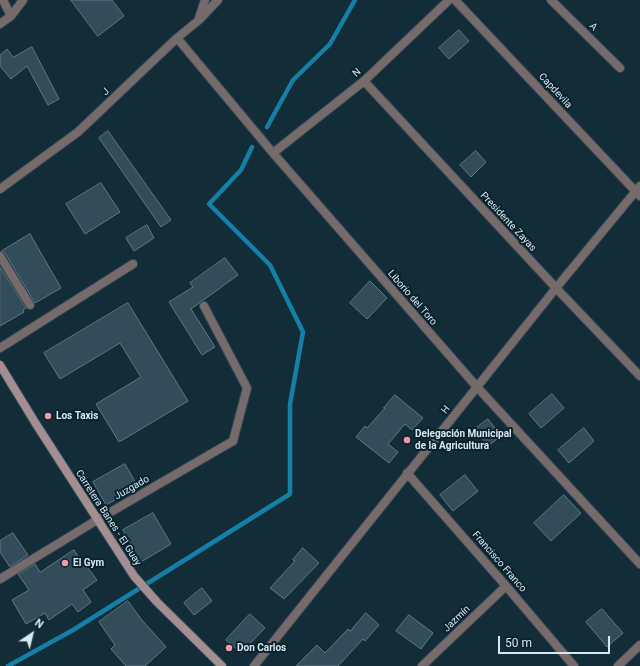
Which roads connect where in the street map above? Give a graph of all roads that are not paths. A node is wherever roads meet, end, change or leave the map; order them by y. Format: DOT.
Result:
graph roads {
  1 [pos="3,0"];
  2 [pos="23,0"];
  3 [pos="205,0"];
  4 [pos="218,0"];
  5 [pos="448,0"];
  6 [pos="455,0"];
  7 [pos="551,0"];
  8 [pos="11,16"];
  9 [pos="198,20"];
  10 [pos="0,24"];
  11 [pos="177,38"];
  12 [pos="620,68"];
  13 [pos="364,81"];
  14 [pos="273,153"];
  15 [pos="0,189"];
  16 [pos="639,191"];
  17 [pos="0,256"];
  18 [pos="133,264"];
  19 [pos="556,288"];
  20 [pos="30,305"];
  21 [pos="204,306"];
  22 [pos="0,348"];
  23 [pos="0,365"];
  24 [pos="640,376"];
  25 [pos="477,387"];
  26 [pos="407,473"];
  27 [pos="97,520"];
  28 [pos="640,564"];
  29 [pos="0,579"];
  30 [pos="506,586"];
  31 [pos="640,645"];
  32 [pos="222,666"];
  33 [pos="254,666"];
  34 [pos="422,666"];
  35 [pos="574,666"];
  36 [pos="618,666"];
  1 -- 8 [label="street"];
  2 -- 8 [label="street"];
  3 -- 9 [label="street"];
  4 -- 9 [label="street, J"];
  5 -- 13 [label="street, N"];
  6 -- 16 [label="street, Capdevila"];
  7 -- 12 [label="street, A"];
  8 -- 10 [label="street"];
  9 -- 11 [label="street, J"];
  11 -- 14 [label="street, Liborio del Toro"];
  11 -- 15 [label="street, J"];
  13 -- 14 [label="street, N"];
  13 -- 19 [label="street, Presidente Zayas"];
  14 -- 25 [label="street, Liborio del Toro"];
  16 -- 19 [label="street, H"];
  17 -- 20 [label="street"];
  18 -- 22 [label="street"];
  19 -- 24 [label="street, Presidente Zayas"];
  19 -- 25 [label="street, H"];
  21 -- 27 [label="street, Juzgado"];
  23 -- 27 [label="main road, Carretera Banes - El Guay"];
  25 -- 26 [label="street, H"];
  25 -- 28 [label="street, Liborio del Toro"];
  26 -- 30 [label="street, Francisco Franco"];
  26 -- 33 [label="street, H"];
  27 -- 29 [label="street, Juzgado"];
  27 -- 32 [label="main road, Carretera Banes - El Guay"];
  30 -- 34 [label="street, Jazmín"];
  30 -- 35 [label="street, Francisco Franco"];
  31 -- 36 [label="street"];
}
